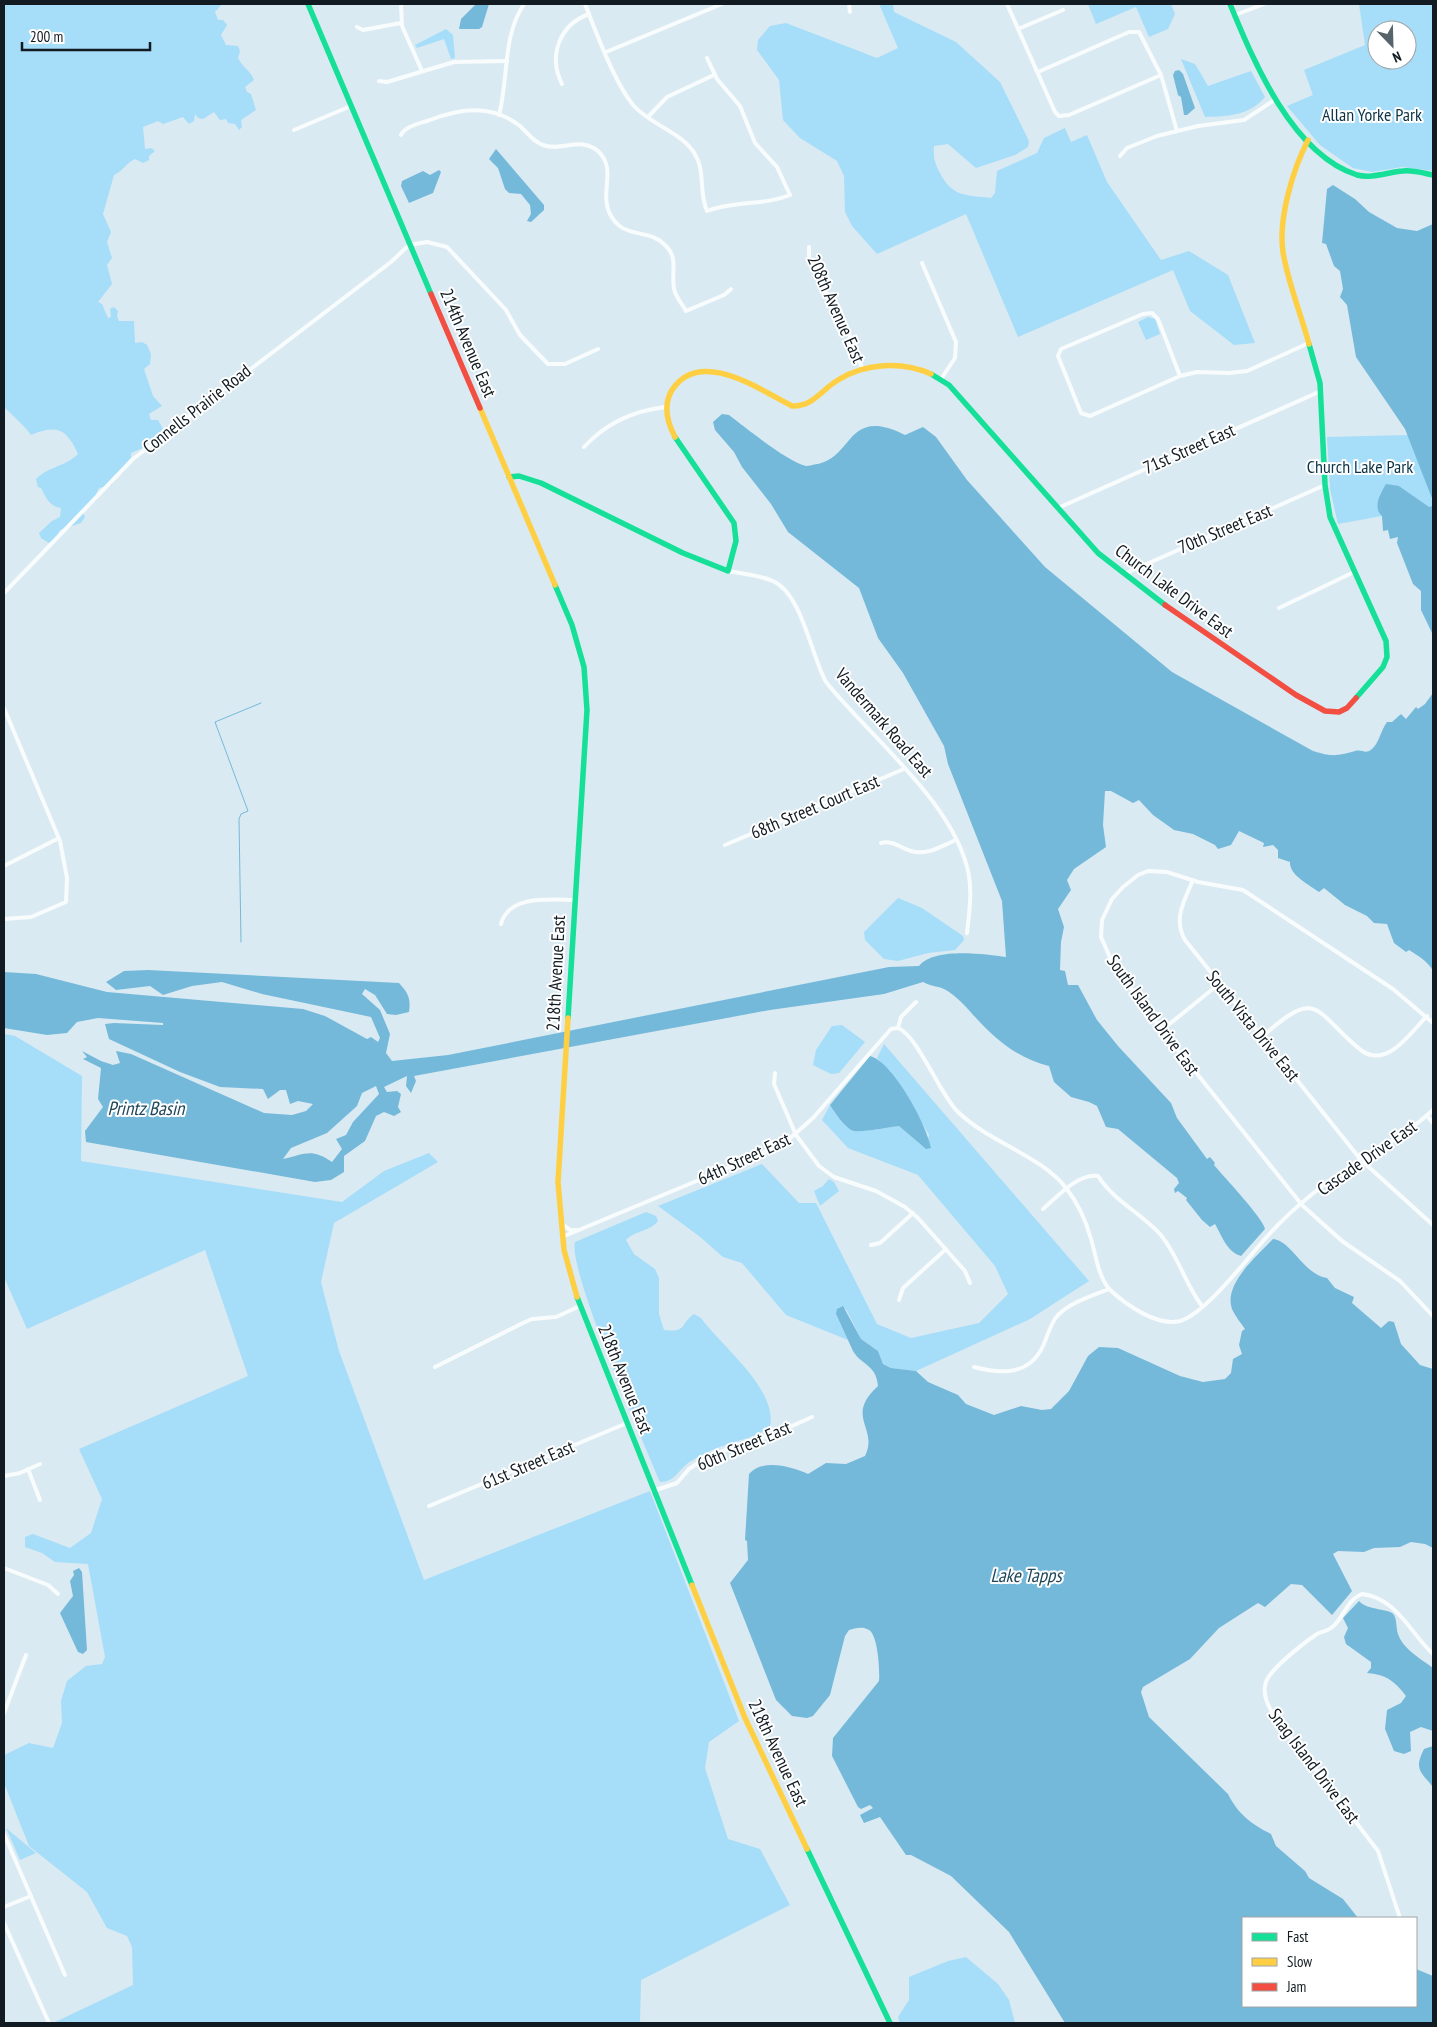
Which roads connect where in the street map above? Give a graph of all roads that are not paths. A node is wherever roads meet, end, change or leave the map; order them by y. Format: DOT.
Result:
graph roads {
  1 [pos="308,4"];
  2 [pos="401,4"];
  3 [pos="524,4"];
  4 [pos="585,4"];
  5 [pos="722,4"];
  6 [pos="849,4"];
  7 [pos="1007,4"];
  8 [pos="1230,4"];
  9 [pos="1264,4"];
  10 [pos="1064,10"];
  11 [pos="850,12"];
  12 [pos="589,14"];
  13 [pos="1235,15"];
  14 [pos="401,23"];
  15 [pos="357,27"];
  16 [pos="1018,29"];
  17 [pos="606,52"];
  18 [pos="707,58"];
  19 [pos="507,62"];
  20 [pos="422,71"];
  21 [pos="1038,72"];
  22 [pos="714,75"];
  23 [pos="1160,75"];
  24 [pos="379,81"];
  25 [pos="562,84"];
  26 [pos="1276,99"];
  27 [pos="351,106"];
  28 [pos="499,115"];
  29 [pos="648,117"];
  30 [pos="294,130"];
  31 [pos="1177,130"];
  32 [pos="401,135"];
  33 [pos="1308,140"];
  34 [pos="1120,156"];
  35 [pos="1433,175"];
  36 [pos="409,245"];
  37 [pos="809,247"];
  38 [pos="922,263"];
  39 [pos="731,289"];
  40 [pos="1309,343"];
  41 [pos="598,349"];
  42 [pos="863,370"];
  43 [pos="1180,376"];
  44 [pos="941,379"];
  45 [pos="1321,391"];
  46 [pos="665,407"];
  47 [pos="584,448"];
  48 [pos="509,477"];
  49 [pos="1325,485"];
  50 [pos="1058,508"];
  51 [pos="728,571"];
  52 [pos="1354,572"];
  53 [pos="1124,574"];
  54 [pos="4,593"];
  55 [pos="1279,608"];
  56 [pos="587,697"];
  57 [pos="4,708"];
  58 [pos="6,720"];
  59 [pos="904,769"];
  60 [pos="59,838"];
  61 [pos="956,840"];
  62 [pos="881,842"];
  63 [pos="725,845"];
  64 [pos="4,858"];
  65 [pos="6,865"];
  66 [pos="1193,880"];
  67 [pos="575,900"];
  68 [pos="4,919"];
  69 [pos="501,924"];
  70 [pos="967,933"];
  71 [pos="1219,984"];
  72 [pos="916,1002"];
  73 [pos="1427,1016"];
  74 [pos="1433,1022"];
  75 [pos="898,1028"];
  76 [pos="1162,1030"];
  77 [pos="1262,1037"];
  78 [pos="775,1073"];
  79 [pos="1433,1110"];
  80 [pos="1427,1116"];
  81 [pos="1433,1123"];
  82 [pos="796,1135"];
  83 [pos="1361,1160"];
  84 [pos="1067,1188"];
  85 [pos="1302,1205"];
  86 [pos="1043,1209"];
  87 [pos="913,1213"];
  88 [pos="561,1221"];
  89 [pos="1433,1224"];
  90 [pos="581,1230"];
  91 [pos="562,1237"];
  92 [pos="871,1245"];
  93 [pos="946,1250"];
  94 [pos="970,1283"];
  95 [pos="1109,1289"];
  96 [pos="899,1300"];
  97 [pos="580,1306"];
  98 [pos="1202,1306"];
  99 [pos="1433,1316"];
  100 [pos="974,1366"];
  101 [pos="435,1367"];
  102 [pos="812,1417"];
  103 [pos="626,1423"];
  104 [pos="40,1464"];
  105 [pos="28,1469"];
  106 [pos="4,1476"];
  107 [pos="653,1490"];
  108 [pos="40,1500"];
  109 [pos="429,1506"];
  110 [pos="4,1568"];
  111 [pos="58,1594"];
  112 [pos="1433,1654"];
  113 [pos="26,1655"];
  114 [pos="4,1713"];
  115 [pos="4,1834"];
  116 [pos="30,1896"];
  117 [pos="4,1907"];
  118 [pos="1400,1917"];
  119 [pos="4,1923"];
  120 [pos="65,1974"];
  121 [pos="49,2023"];
  122 [pos="890,2023"];
  1 -- 27 [label="street, 214th Avenue East"];
  2 -- 14 [label="street"];
  3 -- 19 [label="street"];
  4 -- 12 [label="street"];
  5 -- 17 [label="street"];
  6 -- 11 [label="street"];
  7 -- 16 [label="street"];
  8 -- 13 [label="street"];
  9 -- 13 [label="street"];
  10 -- 16 [label="street"];
  12 -- 17 [label="street"];
  12 -- 25 [label="street"];
  13 -- 26 [label="street"];
  14 -- 15 [label="street"];
  14 -- 20 [label="street"];
  16 -- 21 [label="street"];
  17 -- 29 [label="street"];
  18 -- 22 [label="street"];
  19 -- 20 [label="street"];
  19 -- 28 [label="street"];
  20 -- 24 [label="street"];
  21 -- 23 [label="street"];
  21 -- 23 [label="street"];
  22 -- 29 [label="street"];
  22 -- 29 [label="street"];
  23 -- 31 [label="street"];
  26 -- 31 [label="street"];
  26 -- 33 [label="street"];
  27 -- 30 [label="street"];
  27 -- 36 [label="street, 214th Avenue East"];
  28 -- 32 [label="street"];
  28 -- 39 [label="street"];
  31 -- 34 [label="street"];
  33 -- 35 [label="street"];
  33 -- 40 [label="street, Church Lake Drive East"];
  36 -- 41 [label="street"];
  36 -- 48 [label="street, 214th Avenue East"];
  36 -- 54 [label="street, Connells Prairie Road"];
  37 -- 42 [label="street, 208th Avenue East"];
  38 -- 44 [label="street"];
  40 -- 43 [label="street"];
  40 -- 45 [label="street, Church Lake Drive East"];
  42 -- 44 [label="street, Church Lake Drive East"];
  42 -- 46 [label="street, Church Lake Drive East"];
  43 -- 43 [label="street"];
  44 -- 50 [label="street, Church Lake Drive East"];
  45 -- 49 [label="street, Church Lake Drive East"];
  45 -- 50 [label="street, 71st Street East"];
  46 -- 47 [label="street"];
  46 -- 51 [label="street"];
  48 -- 51 [label="street, Vandermark Road East"];
  48 -- 56 [label="street, 214th Avenue East"];
  49 -- 52 [label="street, Church Lake Drive East"];
  49 -- 53 [label="street, 70th Street East"];
  50 -- 53 [label="street, Church Lake Drive East"];
  51 -- 59 [label="street, Vandermark Road East"];
  52 -- 53 [label="street, Church Lake Drive East"];
  52 -- 55 [label="street"];
  56 -- 67 [label="street, 218th Avenue East"];
  57 -- 58 [label="street"];
  58 -- 60 [label="street"];
  59 -- 61 [label="street, Vandermark Road East"];
  59 -- 63 [label="street, 68th Street Court East"];
  60 -- 65 [label="street"];
  60 -- 68 [label="street"];
  61 -- 62 [label="street"];
  61 -- 70 [label="street, Vandermark Road East"];
  64 -- 65 [label="street"];
  66 -- 71 [label="street, South Vista Drive East"];
  66 -- 73 [label="street, South Island Drive East"];
  66 -- 76 [label="street, South Island Drive East"];
  67 -- 69 [label="street"];
  67 -- 88 [label="street, 218th Avenue East"];
  71 -- 76 [label="street"];
  71 -- 77 [label="street, South Vista Drive East"];
  72 -- 75 [label="street, 64th Street East"];
  73 -- 74 [label="street, South Island Drive East"];
  73 -- 77 [label="street"];
  75 -- 82 [label="street, 64th Street East"];
  75 -- 84 [label="street"];
  76 -- 85 [label="street, South Island Drive East"];
  77 -- 83 [label="street, South Vista Drive East"];
  78 -- 82 [label="street"];
  79 -- 80 [label="street, Cascade Drive East"];
  80 -- 81 [label="street"];
  80 -- 83 [label="street, Cascade Drive East"];
  82 -- 87 [label="street"];
  82 -- 90 [label="street, 64th Street East"];
  83 -- 85 [label="street, Cascade Drive East"];
  83 -- 89 [label="street, South Vista Drive East"];
  84 -- 86 [label="street"];
  84 -- 95 [label="street"];
  84 -- 98 [label="street"];
  85 -- 98 [label="street, Cascade Drive East"];
  85 -- 99 [label="street, South Island Drive East"];
  87 -- 92 [label="street"];
  87 -- 93 [label="street"];
  88 -- 90 [label="street"];
  88 -- 91 [label="street, 218th Avenue East"];
  90 -- 91 [label="street, 64th Street East"];
  91 -- 97 [label="street, 218th Avenue East"];
  93 -- 94 [label="street"];
  93 -- 96 [label="street"];
  95 -- 98 [label="street"];
  95 -- 100 [label="street"];
  97 -- 101 [label="street"];
  97 -- 103 [label="street, 218th Avenue East"];
  102 -- 107 [label="street, 60th Street East"];
  103 -- 107 [label="street, 218th Avenue East"];
  103 -- 109 [label="street, 61st Street East"];
  104 -- 105 [label="street"];
  105 -- 106 [label="street"];
  105 -- 108 [label="street"];
  107 -- 122 [label="street, 218th Avenue East"];
  110 -- 111 [label="street"];
  112 -- 118 [label="street, Snag Island Drive East"];
  113 -- 114 [label="street"];
  115 -- 116 [label="street"];
  116 -- 117 [label="street"];
  116 -- 120 [label="street"];
  119 -- 121 [label="street"];
}
